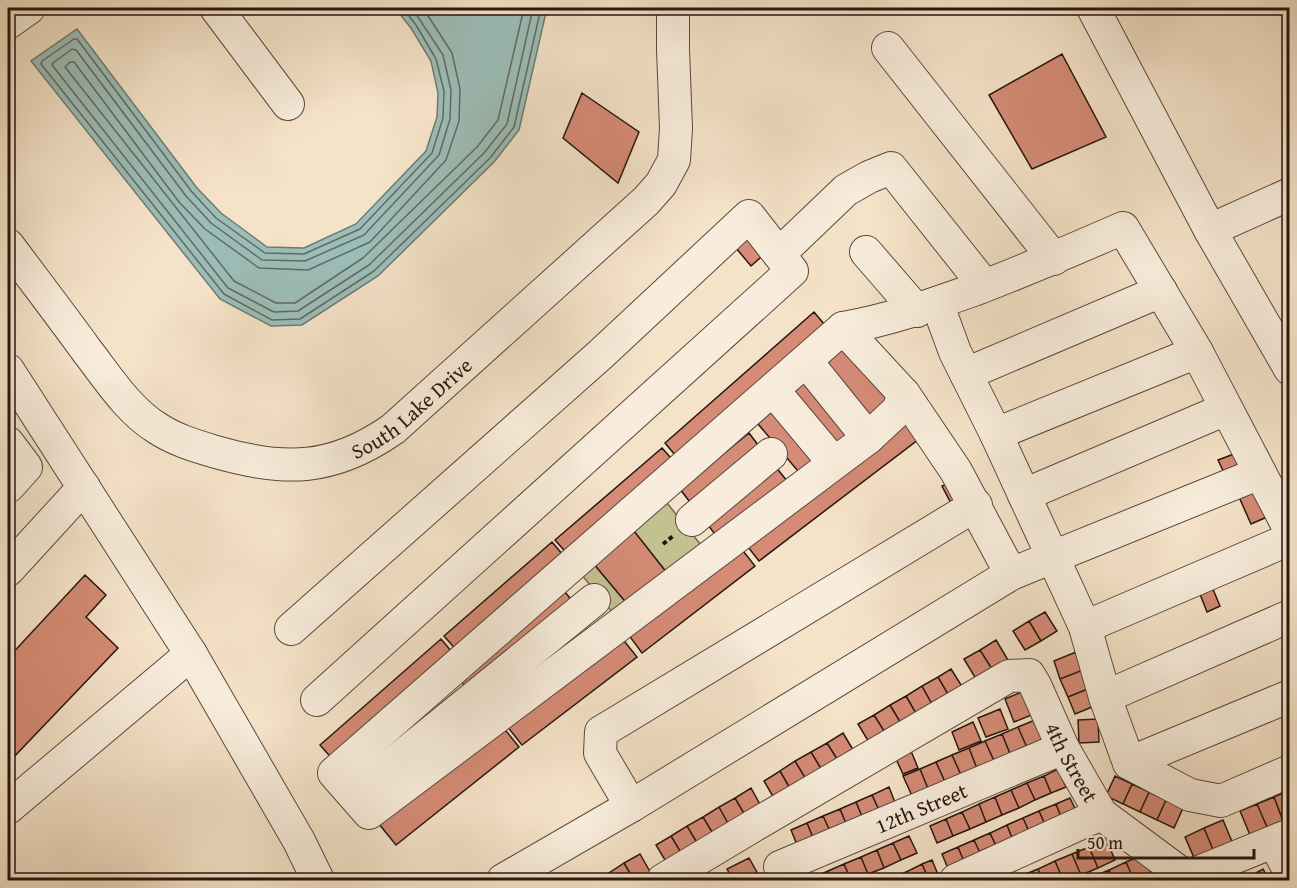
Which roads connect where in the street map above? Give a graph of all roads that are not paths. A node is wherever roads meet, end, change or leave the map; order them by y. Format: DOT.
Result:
graph roads {
  1 [pos="29,8"];
  2 [pos="216,8"];
  3 [pos="674,8"];
  4 [pos="1093,8"];
  5 [pos="8,23"];
  6 [pos="888,48"];
  7 [pos="288,104"];
  8 [pos="1290,194"];
  9 [pos="1210,230"];
  10 [pos="8,245"];
  11 [pos="866,252"];
  12 [pos="779,254"];
  13 [pos="1054,259"];
  14 [pos="984,285"];
  15 [pos="1161,291"];
  16 [pos="927,307"];
  17 [pos="843,328"];
  18 [pos="1197,352"];
  19 [pos="806,361"];
  20 [pos="1290,369"];
  21 [pos="8,370"];
  22 [pos="966,375"];
  23 [pos="773,390"];
  24 [pos="904,394"];
  25 [pos="1226,409"];
  26 [pos="741,418"];
  27 [pos="996,434"];
  28 [pos="868,438"];
  29 [pos="8,443"];
  30 [pos="771,454"];
  31 [pos="834,464"];
  32 [pos="1260,473"];
  33 [pos="663,486"];
  34 [pos="8,487"];
  35 [pos="84,487"];
  36 [pos="800,489"];
  37 [pos="1024,495"];
  38 [pos="976,505"];
  39 [pos="692,520"];
  40 [pos="1290,530"];
  41 [pos="1290,539"];
  42 [pos="718,550"];
  43 [pos="1052,557"];
  44 [pos="568,568"];
  45 [pos="8,570"];
  46 [pos="1011,574"];
  47 [pos="594,600"];
  48 [pos="1290,616"];
  49 [pos="1085,627"];
  50 [pos="617,628"];
  51 [pos="291,629"];
  52 [pos="191,654"];
  53 [pos="448,673"];
  54 [pos="1105,696"];
  55 [pos="1290,696"];
  56 [pos="317,700"];
  57 [pos="481,711"];
  58 [pos="1063,748"];
  59 [pos="1129,763"];
  60 [pos="1290,771"];
  61 [pos="631,806"];
  62 [pos="8,808"];
  63 [pos="1101,814"];
  64 [pos="753,826"];
  65 [pos="1282,839"];
  66 [pos="1290,872"];
  67 [pos="783,874"];
  68 [pos="1185,879"];
  69 [pos="318,880"];
  70 [pos="502,880"];
  71 [pos="663,880"];
  72 [pos="956,880"];
  1 -- 5 [label="street"];
  2 -- 7 [label="street"];
  3 -- 10 [label="street, South Lake Drive"];
  4 -- 9 [label="street"];
  6 -- 13 [label="street"];
  8 -- 9 [label="street"];
  9 -- 20 [label="street"];
  11 -- 16 [label="street"];
  12 -- 14 [label="street"];
  12 -- 51 [label="street"];
  12 -- 56 [label="street"];
  13 -- 14 [label="street"];
  13 -- 15 [label="street"];
  14 -- 16 [label="street"];
  15 -- 18 [label="street"];
  15 -- 22 [label="street"];
  16 -- 17 [label="street"];
  16 -- 22 [label="street"];
  17 -- 19 [label="street"];
  17 -- 24 [label="street"];
  18 -- 25 [label="street"];
  18 -- 27 [label="street"];
  19 -- 23 [label="street"];
  19 -- 28 [label="street"];
  21 -- 35 [label="street"];
  22 -- 27 [label="street"];
  23 -- 26 [label="street"];
  23 -- 31 [label="street"];
  24 -- 28 [label="street"];
  24 -- 38 [label="street"];
  25 -- 32 [label="street"];
  25 -- 37 [label="street"];
  26 -- 30 [label="street"];
  26 -- 33 [label="street"];
  27 -- 37 [label="street"];
  28 -- 31 [label="street"];
  29 -- 34 [label="street"];
  30 -- 36 [label="street"];
  30 -- 39 [label="street"];
  31 -- 36 [label="street"];
  32 -- 40 [label="street"];
  32 -- 43 [label="street"];
  33 -- 39 [label="street"];
  33 -- 44 [label="street"];
  35 -- 45 [label="street"];
  35 -- 52 [label="street"];
  36 -- 42 [label="street"];
  37 -- 43 [label="street"];
  38 -- 46 [label="street"];
  38 -- 61 [label="street"];
  39 -- 42 [label="street"];
  41 -- 49 [label="street"];
  42 -- 50 [label="street"];
  43 -- 46 [label="street"];
  43 -- 49 [label="street"];
  44 -- 47 [label="street"];
  44 -- 53 [label="street"];
  46 -- 61 [label="street"];
  47 -- 50 [label="street"];
  47 -- 57 [label="street"];
  48 -- 54 [label="street"];
  49 -- 54 [label="street"];
  50 -- 57 [label="street"];
  52 -- 62 [label="street"];
  52 -- 69 [label="street"];
  53 -- 57 [label="street"];
  53 -- 57 [label="street"];
  54 -- 59 [label="street"];
  55 -- 59 [label="street"];
  58 -- 63 [label="street, 4th Street"];
  58 -- 64 [label="street, 4th Street"];
  58 -- 67 [label="street, 12th Street"];
  59 -- 60 [label="street"];
  61 -- 70 [label="street"];
  63 -- 68 [label="street, 4th Street"];
  63 -- 72 [label="street"];
  64 -- 67 [label="street"];
  64 -- 71 [label="street"];
  65 -- 66 [label="street"];
  65 -- 68 [label="street"];
}
